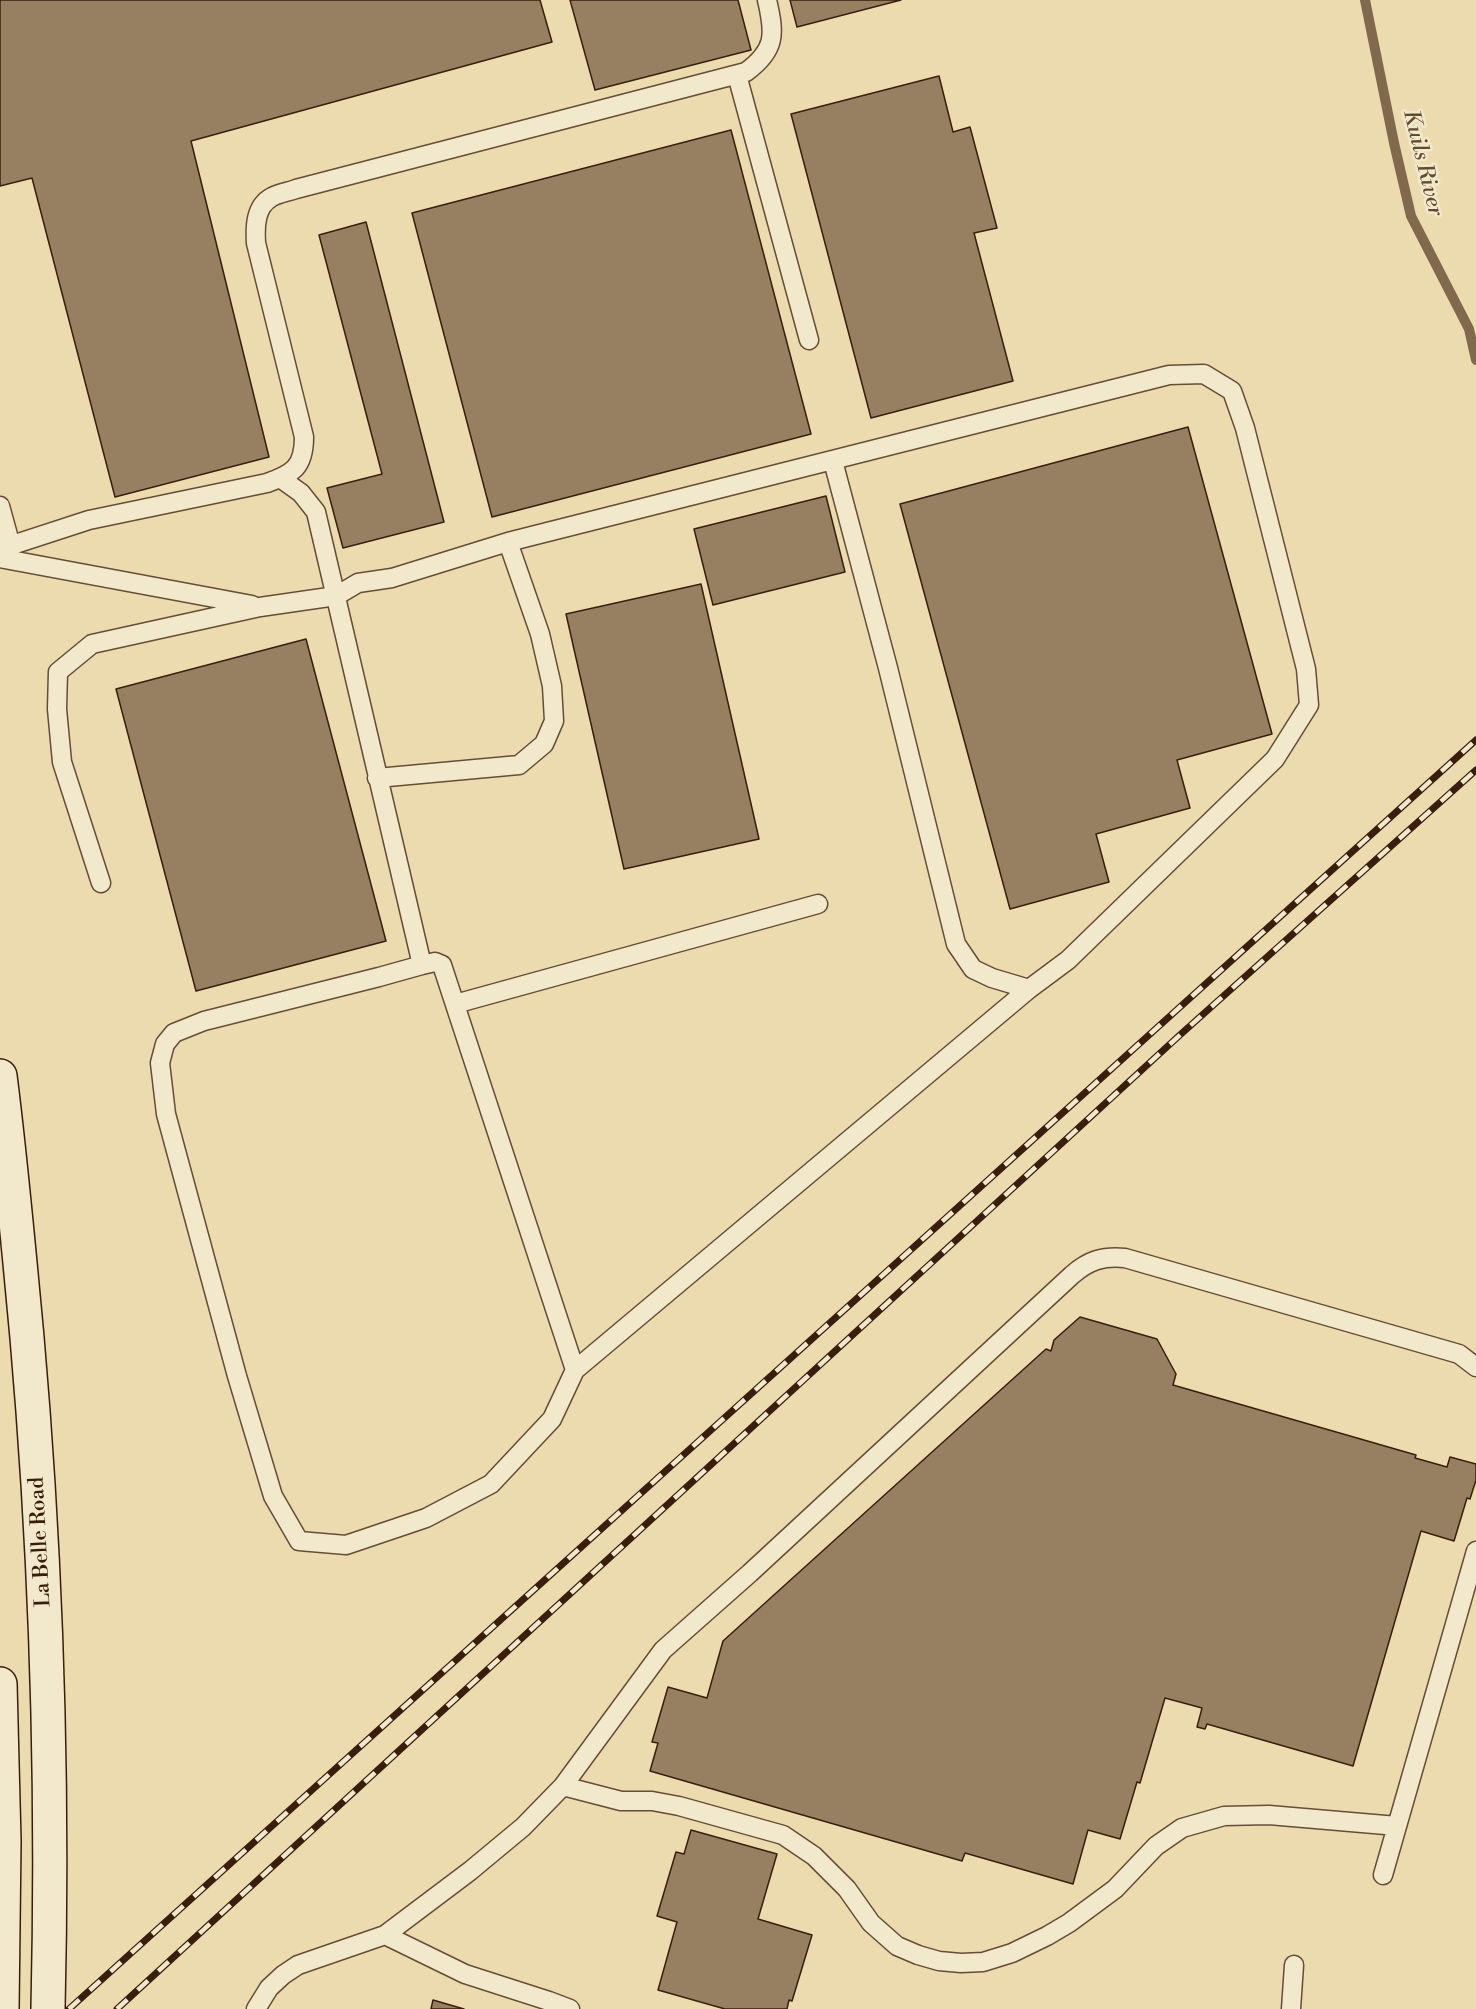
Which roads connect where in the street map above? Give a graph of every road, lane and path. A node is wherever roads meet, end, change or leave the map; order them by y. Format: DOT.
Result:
graph roads {
  1 [pos="767,0"];
  2 [pos="737,75"];
  3 [pos="809,340"];
  4 [pos="833,461"];
  5 [pos="280,478"];
  6 [pos="0,506"];
  7 [pos="508,542"];
  8 [pos="4,551"];
  9 [pos="336,596"];
  10 [pos="260,607"];
  11 [pos="377,778"];
  12 [pos="101,883"];
  13 [pos="818,904"];
  14 [pos="422,964"];
  15 [pos="1029,989"];
  16 [pos="455,1004"];
  17 [pos="0,1076"];
  18 [pos="1476,1367"];
  19 [pos="575,1370"];
  20 [pos="1476,1551"];
  21 [pos="0,1684"];
  22 [pos="563,1786"];
  23 [pos="1397,1826"];
  24 [pos="1383,1875"];
  25 [pos="385,1935"];
  26 [pos="1294,1965"];
  27 [pos="2,2009"];
  28 [pos="48,2009"];
  29 [pos="256,2009"];
  30 [pos="570,2009"];
  31 [pos="1291,2009"];
  1 -- 2 [label="lane"];
  2 -- 3 [label="lane"];
  2 -- 5 [label="lane"];
  4 -- 7 [label="lane"];
  4 -- 15 [label="lane"];
  4 -- 15 [label="lane"];
  5 -- 8 [label="lane"];
  5 -- 9 [label="lane"];
  6 -- 8 [label="lane"];
  7 -- 9 [label="lane"];
  7 -- 11 [label="lane"];
  8 -- 10 [label="lane"];
  9 -- 10 [label="lane"];
  9 -- 11 [label="lane"];
  10 -- 12 [label="lane"];
  11 -- 14 [label="lane"];
  13 -- 16 [label="lane"];
  14 -- 16 [label="lane"];
  14 -- 19 [label="lane"];
  15 -- 19 [label="lane"];
  16 -- 19 [label="lane"];
  17 -- 28 [label="main road, La Belle Road"];
  18 -- 22 [label="lane"];
  20 -- 23 [label="lane"];
  21 -- 27 [label="main road"];
  22 -- 23 [label="lane"];
  22 -- 25 [label="lane"];
  23 -- 24 [label="lane"];
  25 -- 29 [label="lane"];
  25 -- 30 [label="lane"];
  26 -- 31 [label="lane"];
}
